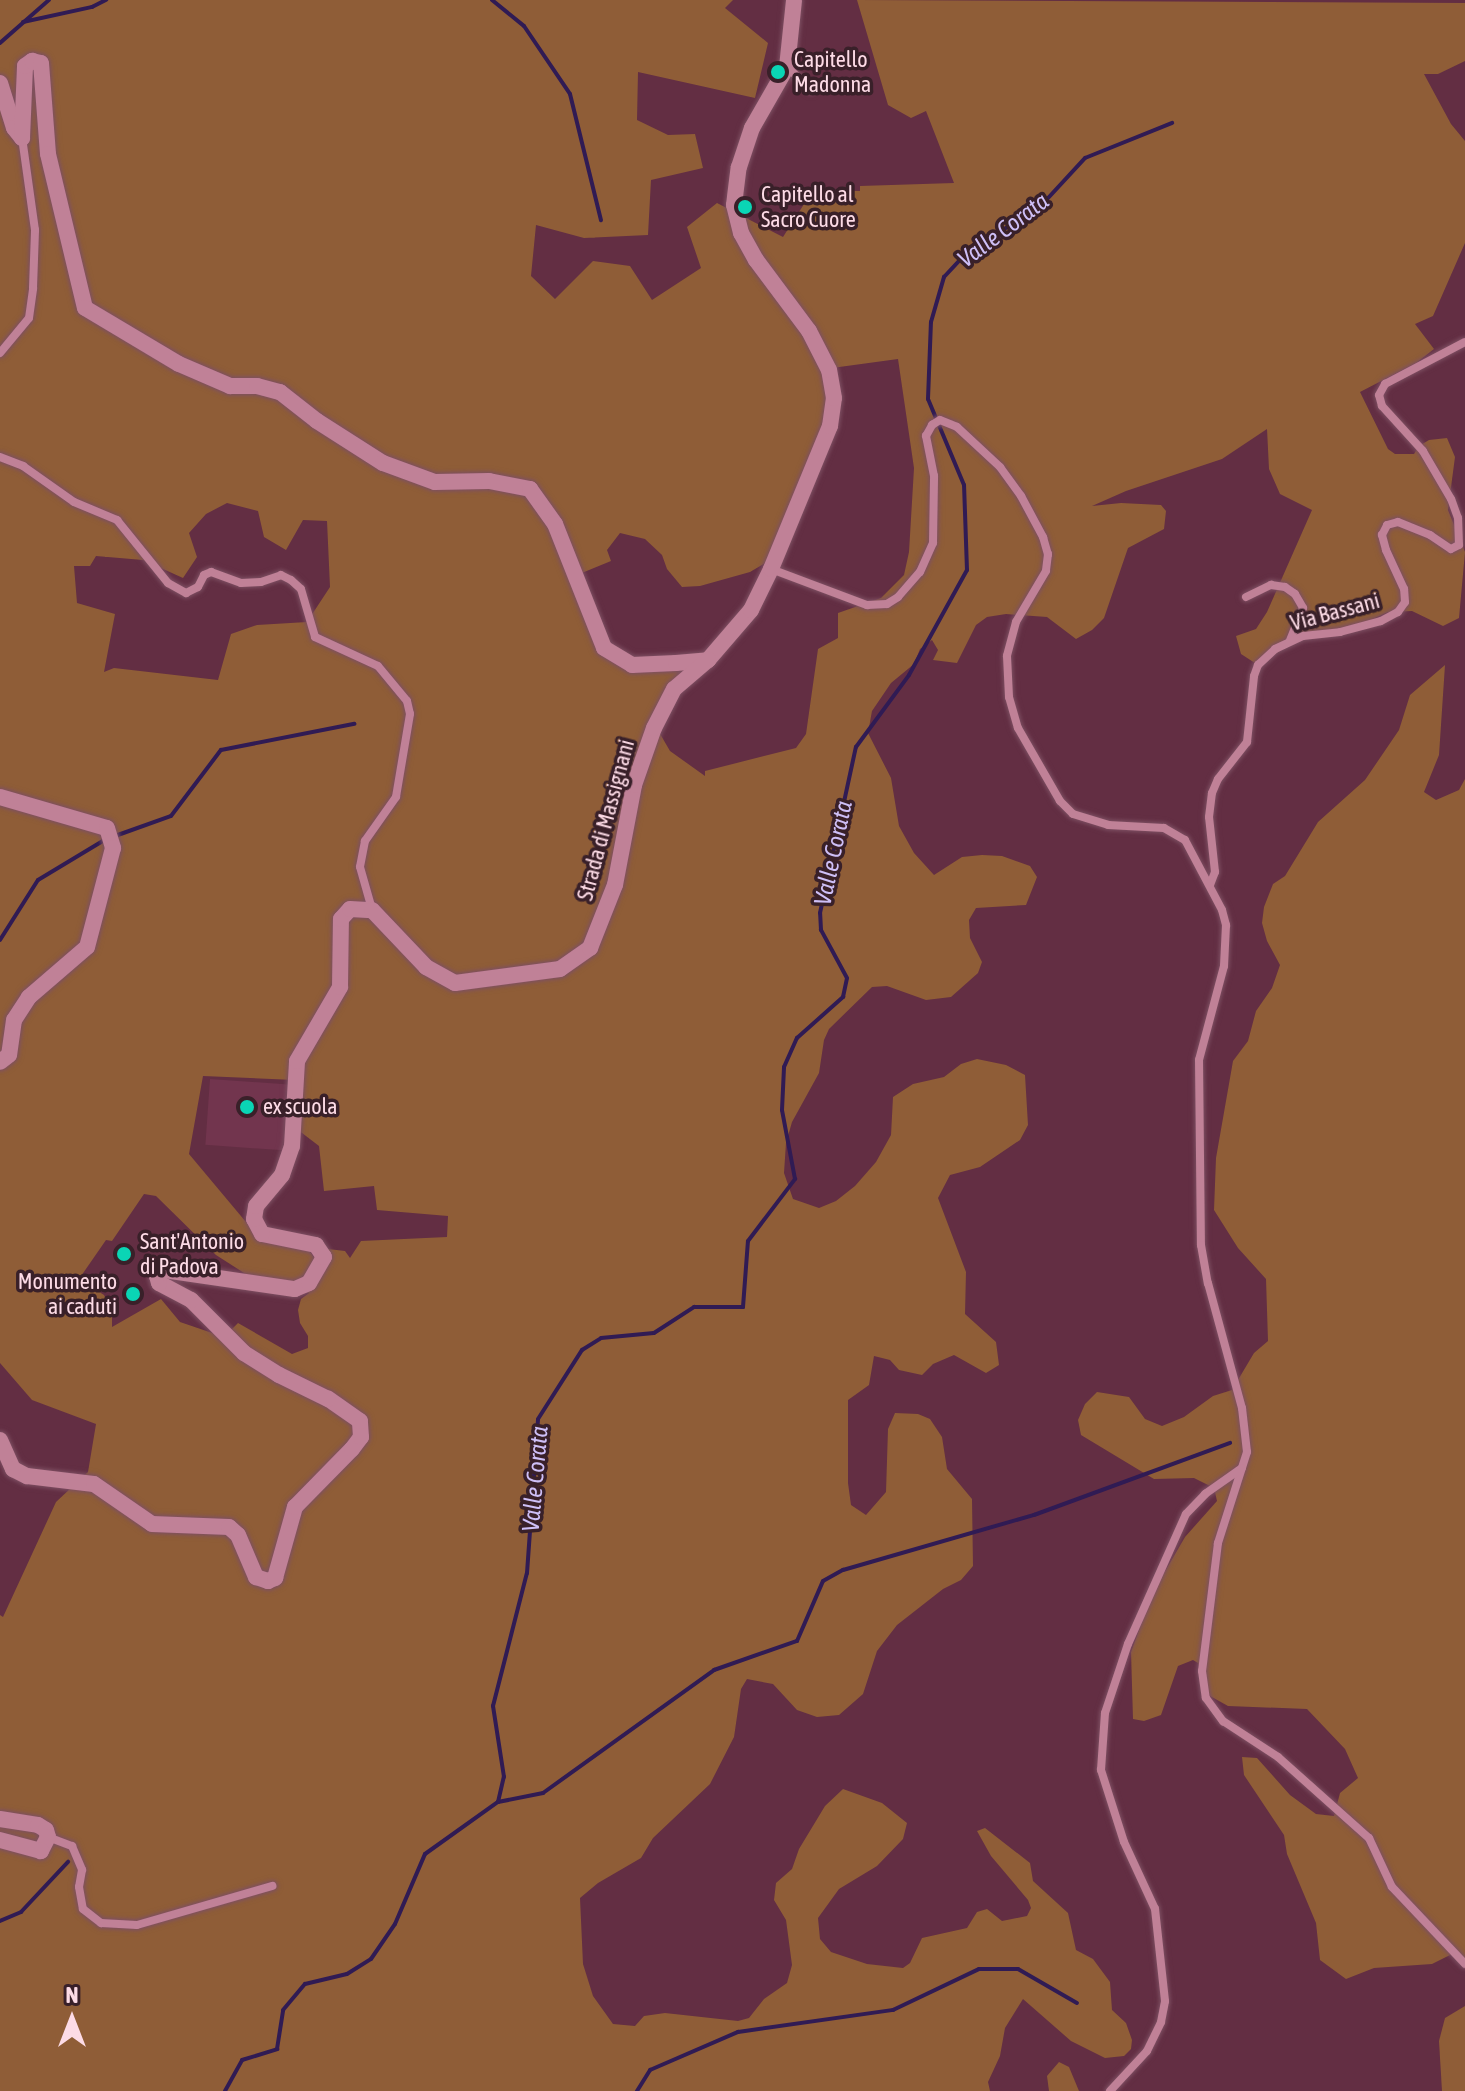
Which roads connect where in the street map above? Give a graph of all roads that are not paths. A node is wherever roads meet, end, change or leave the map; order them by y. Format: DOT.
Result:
graph roads {
  1 [pos="794,0"];
  2 [pos="787,67"];
  3 [pos="0,83"];
  4 [pos="811,89"];
  5 [pos="22,138"];
  6 [pos="1465,342"];
  7 [pos="0,353"];
  8 [pos="0,457"];
  9 [pos="771,569"];
  10 [pos="1246,597"];
  11 [pos="1290,641"];
  12 [pos="708,660"];
  13 [pos="0,797"];
  14 [pos="1210,885"];
  15 [pos="372,910"];
  16 [pos="0,1062"];
  17 [pos="0,1440"];
  18 [pos="1243,1467"];
  19 [pos="0,1819"];
  20 [pos="0,1840"];
  21 [pos="47,1841"];
  22 [pos="272,1886"];
  23 [pos="1465,1964"];
  24 [pos="1110,2091"];
  1 -- 2 [label="street"];
  2 -- 4 [label="street"];
  2 -- 9 [label="street, Strada di Massignani"];
  3 -- 5 [label="street"];
  5 -- 7 [label="street"];
  5 -- 12 [label="street"];
  6 -- 11 [label="street, Via Bassani"];
  8 -- 15 [label="street"];
  9 -- 12 [label="street, Strada di Massignani"];
  9 -- 14 [label="street"];
  10 -- 11 [label="street"];
  11 -- 14 [label="street, Via Bassani"];
  12 -- 15 [label="street, Strada di Massignani"];
  13 -- 16 [label="street"];
  14 -- 18 [label="street"];
  15 -- 17 [label="street"];
  18 -- 23 [label="street"];
  18 -- 24 [label="street"];
  19 -- 21 [label="street"];
  20 -- 21 [label="street"];
  21 -- 22 [label="street"];
}
